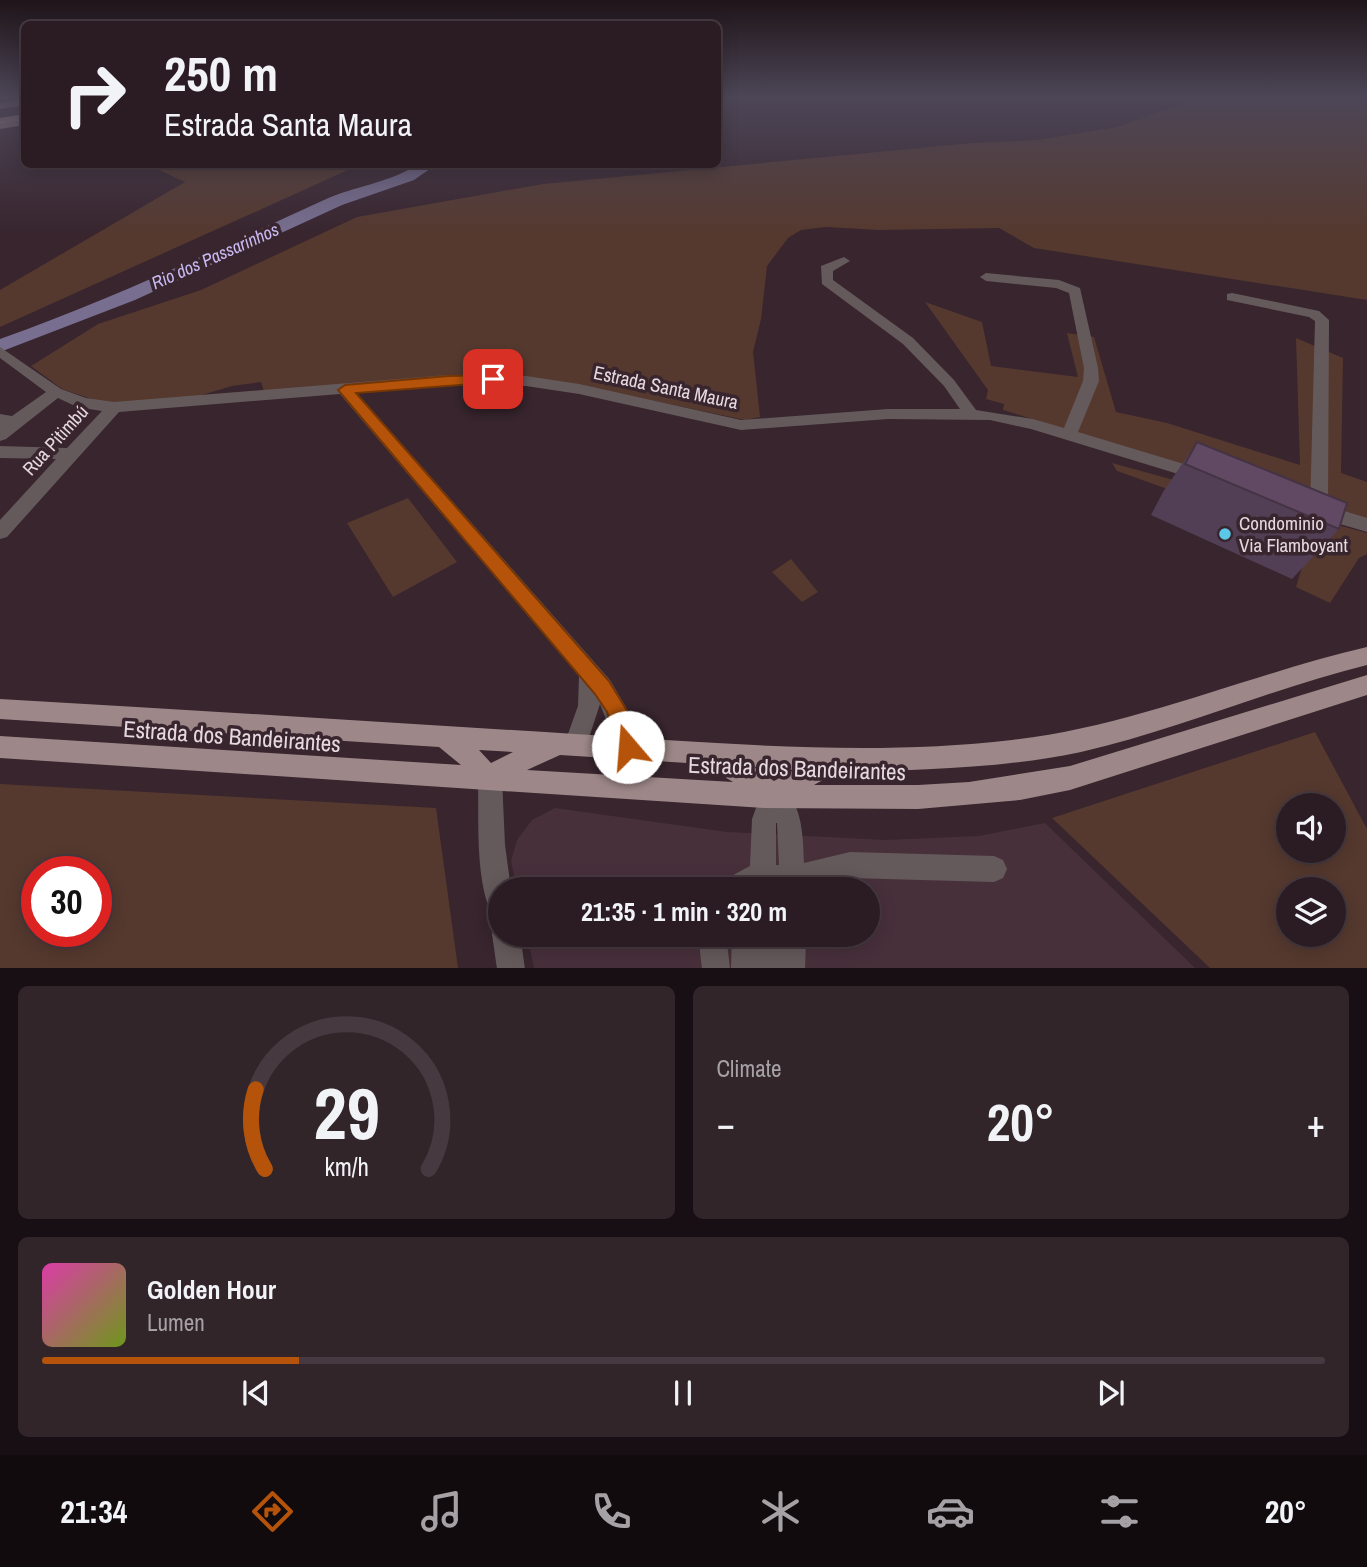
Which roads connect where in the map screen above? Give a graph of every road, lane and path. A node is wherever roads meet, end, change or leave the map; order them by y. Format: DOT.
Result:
graph roads {
  1 [pos="844,261"];
  2 [pos="986,277"];
  3 [pos="1232,297"];
  4 [pos="0,351"];
  5 [pos="345,390"];
  6 [pos="56,392"];
  7 [pos="114,407"];
  8 [pos="971,414"];
  9 [pos="7,420"];
  10 [pos="0,435"];
  11 [pos="1069,435"];
  12 [pos="0,452"];
  13 [pos="70,454"];
  14 [pos="1214,479"];
  15 [pos="1367,525"];
  16 [pos="0,532"];
  17 [pos="1367,656"];
  18 [pos="590,676"];
  19 [pos="1367,685"];
  20 [pos="0,709"];
  21 [pos="444,738"];
  22 [pos="568,745"];
  23 [pos="0,747"];
  24 [pos="628,747"];
  25 [pos="707,754"];
  26 [pos="834,761"];
  27 [pos="490,779"];
  28 [pos="773,795"];
  29 [pos="994,869"];
  30 [pos="497,877"];
  31 [pos="753,877"];
  32 [pos="792,877"];
  33 [pos="813,877"];
  34 [pos="508,947"];
  35 [pos="714,947"];
  36 [pos="772,947"];
  37 [pos="773,947"];
  38 [pos="511,968"];
  39 [pos="716,968"];
  40 [pos="745,968"];
  41 [pos="765,968"];
  1 -- 8 [label="street"];
  2 -- 11 [label="street"];
  3 -- 15 [label="street"];
  4 -- 6 [label="street, Estrada Santa Maura"];
  5 -- 7 [label="street, Estrada Santa Maura"];
  5 -- 8 [label="street, Estrada Santa Maura"];
  5 -- 18 [label="street"];
  6 -- 7 [label="street, Estrada Santa Maura"];
  6 -- 9 [label="street"];
  7 -- 13 [label="street, Rua Pitimbú"];
  8 -- 11 [label="street, Estrada Santa Maura"];
  9 -- 10 [label="street"];
  11 -- 14 [label="street, Estrada Santa Maura"];
  12 -- 13 [label="street"];
  13 -- 16 [label="street, Rua Pitimbú"];
  17 -- 26 [label="main road, Estrada dos Bandeirantes"];
  18 -- 22 [label="street"];
  18 -- 24 [label="street"];
  19 -- 28 [label="main road, Estrada dos Bandeirantes"];
  20 -- 21 [label="main road, Estrada dos Bandeirantes"];
  21 -- 22 [label="main road, Estrada dos Bandeirantes"];
  21 -- 27 [label="main road"];
  22 -- 24 [label="main road, Estrada dos Bandeirantes"];
  22 -- 27 [label="main road"];
  23 -- 27 [label="main road, Estrada dos Bandeirantes"];
  24 -- 25 [label="main road, Estrada dos Bandeirantes"];
  25 -- 26 [label="main road, Estrada dos Bandeirantes"];
  25 -- 28 [label="main road"];
  26 -- 28 [label="main road"];
  27 -- 28 [label="main road, Estrada dos Bandeirantes"];
  27 -- 30 [label="street"];
  28 -- 31 [label="street"];
  28 -- 32 [label="street"];
  29 -- 33 [label="street"];
  34 -- 38 [label="street"];
  35 -- 39 [label="street"];
  36 -- 40 [label="street"];
  37 -- 41 [label="street"];
}
